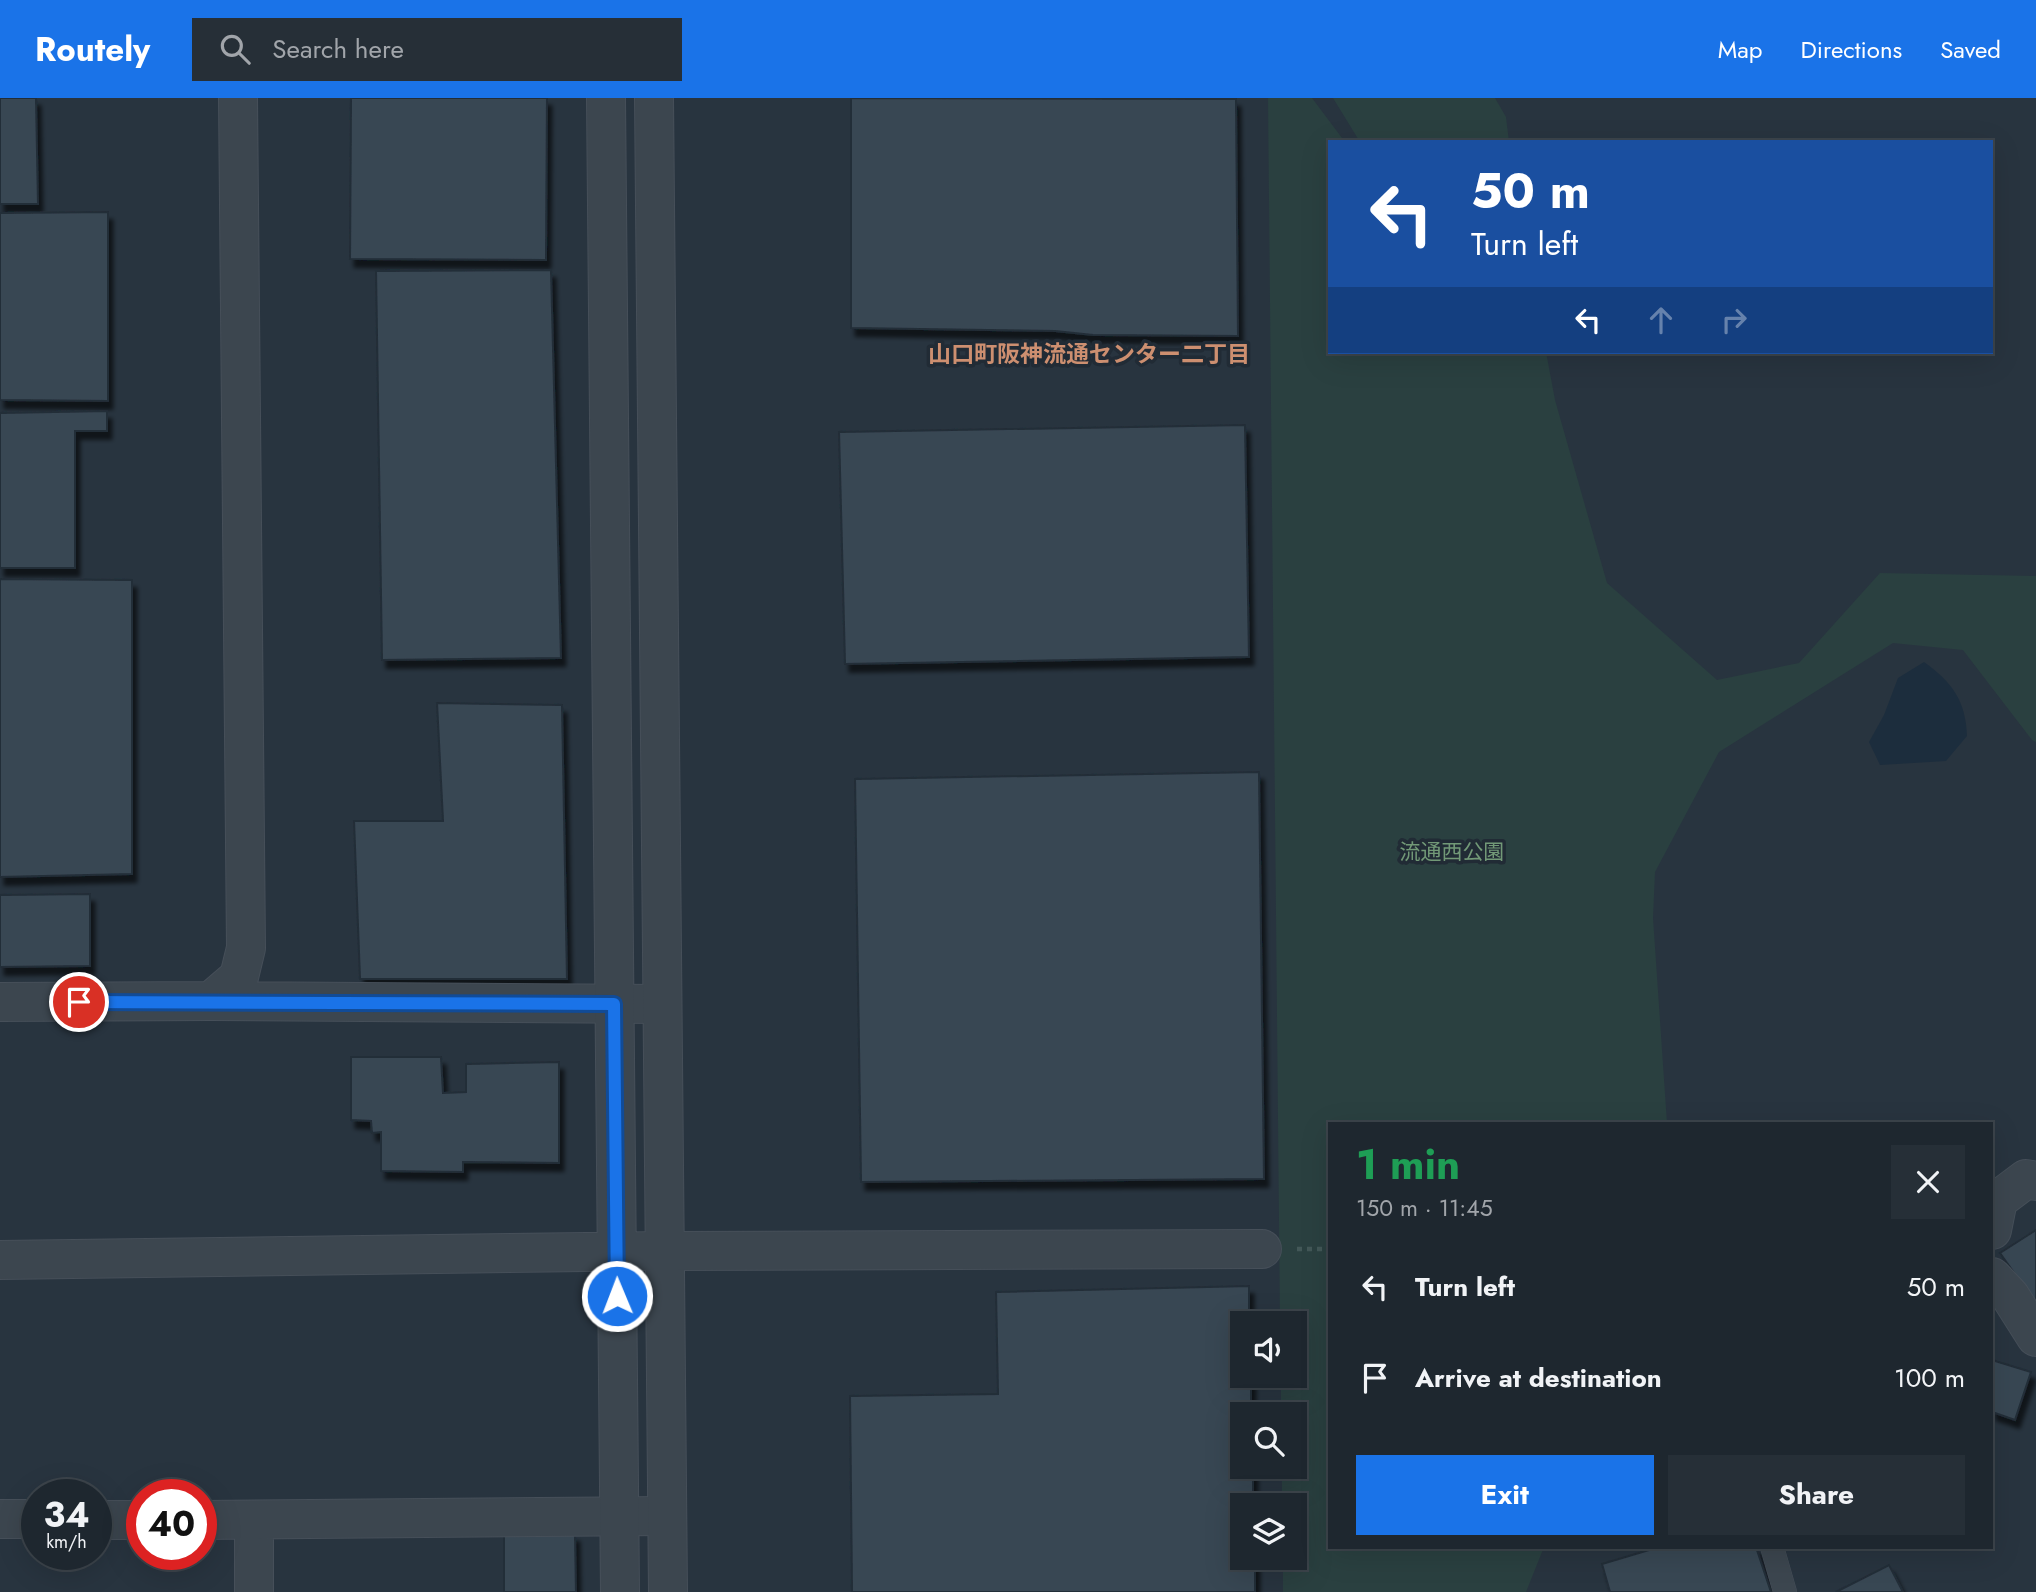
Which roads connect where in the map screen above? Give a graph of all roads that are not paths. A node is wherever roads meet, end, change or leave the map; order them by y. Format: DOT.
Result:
graph roads {
  1 [pos="238,98"];
  2 [pos="606,98"];
  3 [pos="654,98"];
  4 [pos="211,1001"];
  5 [pos="0,1002"];
  6 [pos="614,1004"];
  7 [pos="661,1004"];
  8 [pos="2036,1181"];
  9 [pos="1994,1211"];
  10 [pos="1274,1249"];
  11 [pos="664,1251"];
  12 [pos="616,1252"];
  13 [pos="0,1261"];
  14 [pos="1993,1278"];
  15 [pos="2036,1337"];
  16 [pos="620,1516"];
  17 [pos="667,1516"];
  18 [pos="0,1519"];
  19 [pos="21,1519"];
  20 [pos="217,1520"];
  21 [pos="254,1521"];
  22 [pos="1773,1549"];
  23 [pos="254,1592"];
  24 [pos="620,1592"];
  25 [pos="668,1592"];
  26 [pos="1785,1592"];
  1 -- 4 [label="street"];
  2 -- 6 [label="street"];
  3 -- 7 [label="street"];
  4 -- 5 [label="street"];
  4 -- 6 [label="street"];
  6 -- 7 [label="street"];
  6 -- 12 [label="street"];
  7 -- 11 [label="street"];
  8 -- 9 [label="street"];
  10 -- 11 [label="street"];
  11 -- 12 [label="street"];
  11 -- 17 [label="street"];
  12 -- 13 [label="street"];
  12 -- 16 [label="street"];
  14 -- 15 [label="street"];
  16 -- 17 [label="street"];
  16 -- 21 [label="street"];
  16 -- 24 [label="street"];
  17 -- 25 [label="street"];
  18 -- 19 [label="street"];
  20 -- 21 [label="street"];
  21 -- 23 [label="street"];
  22 -- 26 [label="lane"];
}
